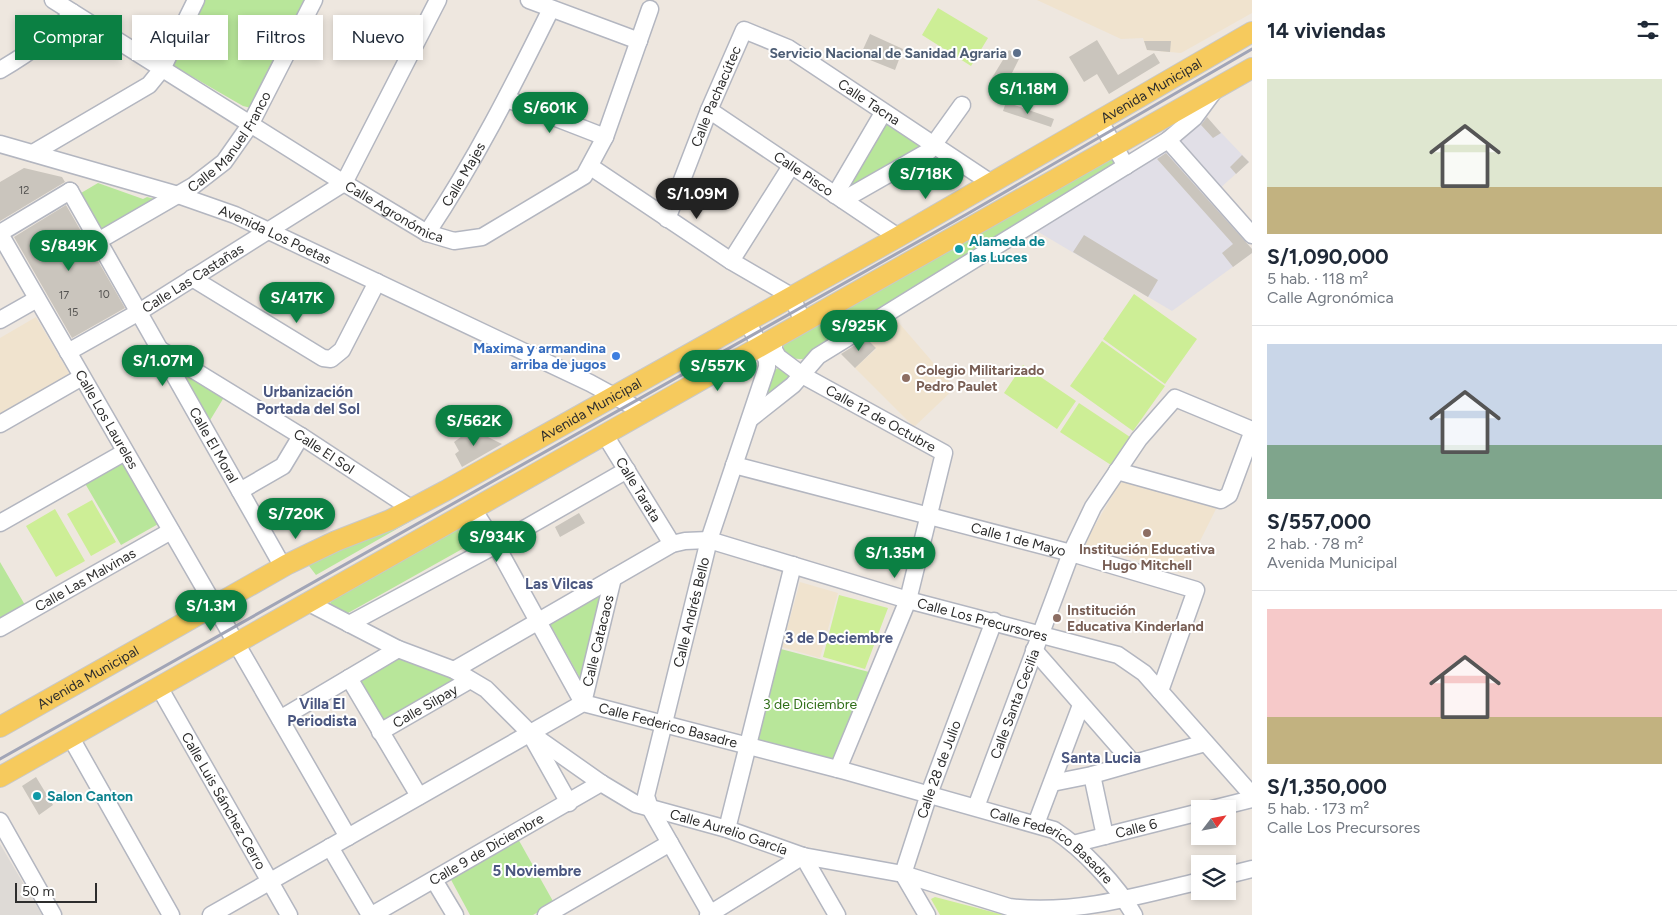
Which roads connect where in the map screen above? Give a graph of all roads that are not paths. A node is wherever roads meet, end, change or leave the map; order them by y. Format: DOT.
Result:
graph roads {
  1 [pos="53,0"];
  2 [pos="196,0"];
  3 [pos="314,0"];
  4 [pos="438,0"];
  5 [pos="528,0"];
  6 [pos="551,8"];
  7 [pos="650,9"];
  8 [pos="72,12"];
  9 [pos="744,30"];
  10 [pos="1252,32"];
  11 [pos="639,41"];
  12 [pos="1252,68"];
  13 [pos="162,69"];
  14 [pos="0,70"];
  15 [pos="1215,89"];
  16 [pos="507,99"];
  17 [pos="962,105"];
  18 [pos="709,110"];
  19 [pos="883,113"];
  20 [pos="1099,120"];
  21 [pos="250,125"];
  22 [pos="605,137"];
  23 [pos="1168,140"];
  24 [pos="0,144"];
  25 [pos="934,146"];
  26 [pos="1115,146"];
  27 [pos="33,153"];
  28 [pos="791,166"];
  29 [pos="1126,166"];
  30 [pos="80,167"];
  31 [pos="591,167"];
  32 [pos="344,183"];
  33 [pos="991,183"];
  34 [pos="70,191"];
  35 [pos="178,195"];
  36 [pos="839,198"];
  37 [pos="667,219"];
  38 [pos="268,230"];
  39 [pos="0,233"];
  40 [pos="427,233"];
  41 [pos="1252,235"];
  42 [pos="898,237"];
  43 [pos="98,241"];
  44 [pos="731,261"];
  45 [pos="192,278"];
  46 [pos="378,282"];
  47 [pos="790,296"];
  48 [pos="37,299"];
  49 [pos="138,312"];
  50 [pos="0,320"];
  51 [pos="747,321"];
  52 [pos="804,323"];
  53 [pos="767,344"];
  54 [pos="159,349"];
  55 [pos="68,352"];
  56 [pos="802,375"];
  57 [pos="82,377"];
  58 [pos="614,395"];
  59 [pos="645,412"];
  60 [pos="750,419"];
  61 [pos="0,424"];
  62 [pos="1252,432"];
  63 [pos="605,435"];
  64 [pos="301,436"];
  65 [pos="125,452"];
  66 [pos="734,465"];
  67 [pos="627,470"];
  68 [pos="1117,472"];
  69 [pos="240,491"];
  70 [pos="412,509"];
  71 [pos="473,509"];
  72 [pos="929,518"];
  73 [pos="0,523"];
  74 [pos="171,531"];
  75 [pos="709,540"];
  76 [pos="672,544"];
  77 [pos="496,545"];
  78 [pos="1070,553"];
  79 [pos="793,565"];
  80 [pos="283,567"];
  81 [pos="613,578"];
  82 [pos="908,600"];
  83 [pos="309,603"];
  84 [pos="213,605"];
  85 [pos="994,621"];
  86 [pos="540,622"];
  87 [pos="349,624"];
  88 [pos="0,628"];
  89 [pos="1040,635"];
  90 [pos="235,643"];
  91 [pos="398,649"];
  92 [pos="1034,650"];
  93 [pos="454,670"];
  94 [pos="350,678"];
  95 [pos="470,680"];
  96 [pos="159,687"];
  97 [pos="1160,691"];
  98 [pos="583,703"];
  99 [pos="1081,705"];
  100 [pos="280,719"];
  101 [pos="664,723"];
  102 [pos="0,727"];
  103 [pos="380,732"];
  104 [pos="530,733"];
  105 [pos="70,738"];
  106 [pos="1205,742"];
  107 [pos="748,744"];
  108 [pos="1133,763"];
  109 [pos="838,769"];
  110 [pos="1092,775"];
  111 [pos="0,777"];
  112 [pos="601,783"];
  113 [pos="1052,784"];
  114 [pos="929,794"];
  115 [pos="1252,795"];
  116 [pos="419,796"];
  117 [pos="1252,799"];
  118 [pos="570,803"];
  119 [pos="1236,803"];
  120 [pos="976,807"];
  121 [pos="650,808"];
  122 [pos="1191,814"];
  123 [pos="0,821"];
  124 [pos="1036,824"];
  125 [pos="727,829"];
  126 [pos="1105,836"];
  127 [pos="348,837"];
  128 [pos="670,843"];
  129 [pos="1073,844"];
  130 [pos="330,847"];
  131 [pos="803,856"];
  132 [pos="1252,869"];
  133 [pos="1236,873"];
  134 [pos="902,874"];
  135 [pos="434,880"];
  136 [pos="270,881"];
  137 [pos="1191,883"];
  138 [pos="1123,900"];
  139 [pos="1042,912"];
  140 [pos="53,915"];
  141 [pos="171,915"];
  142 [pos="211,915"];
  143 [pos="289,915"];
  144 [pos="371,915"];
  145 [pos="455,915"];
  146 [pos="546,915"];
  147 [pos="710,915"];
  148 [pos="837,915"];
  149 [pos="927,915"];
  150 [pos="1134,915"];
  1 -- 8 [label="street, Calle Agronómica"];
  2 -- 13 [label="street"];
  3 -- 21 [label="street, Calle Manuel Franco"];
  4 -- 32 [label="street"];
  5 -- 6 [label="street"];
  6 -- 11 [label="street"];
  6 -- 16 [label="street, Calle Majes"];
  7 -- 11 [label="street"];
  8 -- 13 [label="street, Calle Agronómica"];
  8 -- 14 [label="street"];
  9 -- 18 [label="street, Calle Pachacútec"];
  9 -- 19 [label="street, Calle Tacna"];
  10 -- 20 [label="main road, Avenida Municipal"];
  11 -- 22 [label="street"];
  12 -- 15 [label="main road"];
  13 -- 21 [label="street, Calle Agronómica"];
  13 -- 27 [label="street"];
  15 -- 23 [label="street"];
  15 -- 26 [label="main road"];
  16 -- 22 [label="street"];
  16 -- 40 [label="street, Calle Majes"];
  17 -- 25 [label="street"];
  18 -- 28 [label="street, Calle Pisco"];
  18 -- 37 [label="street, Calle Pachacútec"];
  19 -- 25 [label="street, Calle Tacna"];
  19 -- 36 [label="street"];
  20 -- 26 [label="street"];
  20 -- 33 [label="main road, Avenida Municipal"];
  21 -- 32 [label="street, Calle Agronómica"];
  21 -- 35 [label="street, Calle Manuel Franco"];
  22 -- 31 [label="street"];
  23 -- 29 [label="street"];
  23 -- 41 [label="street"];
  24 -- 27 [label="street, Avenida Los Poetas"];
  25 -- 33 [label="street, Calle Tacna"];
  25 -- 36 [label="street"];
  26 -- 29 [label="street"];
  26 -- 52 [label="main road"];
  27 -- 30 [label="street, Avenida Los Poetas"];
  28 -- 36 [label="street, Calle Pisco"];
  28 -- 44 [label="street"];
  29 -- 56 [label="street"];
  30 -- 34 [label="street"];
  30 -- 35 [label="street, Avenida Los Poetas"];
  31 -- 37 [label="street"];
  31 -- 40 [label="street, Calle Agronómica"];
  32 -- 38 [label="street, Calle Las Castañas"];
  32 -- 40 [label="street, Calle Agronómica"];
  33 -- 42 [label="main road, Avenida Municipal"];
  34 -- 39 [label="street"];
  34 -- 43 [label="street, Calle El Moral"];
  35 -- 38 [label="street, Avenida Los Poetas"];
  35 -- 43 [label="street, Calle Manuel Franco"];
  36 -- 42 [label="street, Calle Pisco"];
  37 -- 44 [label="street"];
  38 -- 45 [label="street, Calle Las Castañas"];
  38 -- 46 [label="street, Avenida Los Poetas"];
  39 -- 48 [label="street, Calle Los Laureles"];
  42 -- 47 [label="main road, Avenida Municipal"];
  43 -- 49 [label="street, Calle El Moral"];
  44 -- 47 [label="street"];
  45 -- 46 [label="street"];
  45 -- 49 [label="street, Calle Las Castañas"];
  46 -- 58 [label="street, Avenida Los Poetas"];
  47 -- 51 [label="main road, Avenida Municipal"];
  47 -- 52 [label="street"];
  48 -- 50 [label="street"];
  48 -- 55 [label="street, Calle Los Laureles"];
  49 -- 54 [label="street, Calle El Moral"];
  49 -- 55 [label="street, Calle Las Castañas"];
  51 -- 53 [label="street, Calle Andrés Bello"];
  51 -- 58 [label="main road, Avenida Municipal"];
  52 -- 53 [label="main road"];
  53 -- 56 [label="street, Calle 12 de Octubre"];
  53 -- 59 [label="main road"];
  53 -- 60 [label="street, Calle Andrés Bello"];
  54 -- 64 [label="street, Calle El Sol"];
  54 -- 69 [label="street, Calle El Moral"];
  55 -- 57 [label="street, Calle Los Laureles"];
  56 -- 60 [label="street"];
  56 -- 72 [label="street, Calle 12 de Octubre"];
  57 -- 61 [label="street"];
  57 -- 65 [label="street, Calle Los Laureles"];
  58 -- 59 [label="street, Avenida Los Poetas"];
  58 -- 70 [label="main road, Avenida Municipal"];
  59 -- 63 [label="main road"];
  60 -- 66 [label="street, Calle Andrés Bello"];
  62 -- 68 [label="street, Calle Santa Cecilia"];
  62 -- 68 [label="street"];
  63 -- 67 [label="street, Calle Tarata"];
  63 -- 71 [label="main road"];
  64 -- 69 [label="street"];
  64 -- 70 [label="street, Calle El Sol"];
  65 -- 73 [label="street"];
  65 -- 74 [label="street, Calle Los Laureles"];
  66 -- 72 [label="street, Calle 1 de Mayo"];
  66 -- 75 [label="street, Calle Andrés Bello"];
  67 -- 76 [label="street, Calle Tarata"];
  67 -- 77 [label="street"];
  68 -- 78 [label="street, Calle Santa Cecilia"];
  69 -- 80 [label="street, Calle El Moral"];
  70 -- 80 [label="main road, Avenida Municipal"];
  71 -- 77 [label="street"];
  71 -- 83 [label="main road"];
  72 -- 78 [label="street, Calle 1 de Mayo"];
  72 -- 82 [label="street, Calle 12 de Octubre"];
  74 -- 84 [label="street, Calle Los Laureles"];
  74 -- 88 [label="street, Calle Las Malvinas"];
  75 -- 76 [label="street, Calle Los Precursores"];
  75 -- 79 [label="street, Calle Los Precursores"];
  75 -- 101 [label="street, Calle Andrés Bello"];
  76 -- 81 [label="street, Calle Los Precursores"];
  77 -- 86 [label="street"];
  77 -- 87 [label="street"];
  78 -- 89 [label="street, Calle Santa Cecilia"];
  78 -- 97 [label="street, Calle 1 de Mayo"];
  79 -- 82 [label="street, Calle Los Precursores"];
  79 -- 107 [label="street"];
  80 -- 84 [label="main road, Avenida Municipal"];
  81 -- 86 [label="street, Calle Los Precursores"];
  81 -- 98 [label="street, Calle Catacaos"];
  82 -- 85 [label="street, Calle Los Precursores"];
  82 -- 109 [label="street, Calle 12 de Octubre"];
  83 -- 87 [label="street, Calle Aurelio García"];
  83 -- 90 [label="main road"];
  84 -- 90 [label="street, Calle Los Laureles"];
  84 -- 102 [label="main road, Avenida Municipal"];
  85 -- 89 [label="street, Calle Los Precursores"];
  85 -- 114 [label="street, Calle 28 de Julio"];
  86 -- 93 [label="street, Calle Los Precursores"];
  86 -- 98 [label="street"];
  87 -- 91 [label="street, Calle Aurelio García"];
  89 -- 92 [label="street, Calle Santa Cecilia"];
  89 -- 97 [label="street, Calle Los Precursores"];
  90 -- 96 [label="main road"];
  90 -- 100 [label="street, Calle Los Laureles"];
  91 -- 93 [label="street, Calle Aurelio García"];
  91 -- 94 [label="street"];
  92 -- 99 [label="street"];
  92 -- 120 [label="street, Calle Santa Cecilia"];
  93 -- 95 [label="street, Calle Aurelio García"];
  94 -- 100 [label="street"];
  94 -- 103 [label="street"];
  95 -- 103 [label="street, Calle Silpay"];
  95 -- 104 [label="street, Calle Aurelio García"];
  96 -- 105 [label="main road"];
  96 -- 136 [label="street, Calle Luis Sánchez Cerro"];
  97 -- 106 [label="street, Calle Los Precursores"];
  98 -- 101 [label="street, Calle Federico Basadre"];
  98 -- 104 [label="street, Calle Federico Basadre"];
  99 -- 108 [label="street"];
  99 -- 113 [label="street"];
  100 -- 127 [label="street, Calle Los Laureles"];
  101 -- 107 [label="street, Calle Federico Basadre"];
  101 -- 121 [label="street, Calle Andrés Bello"];
  103 -- 116 [label="street"];
  104 -- 112 [label="street, Calle Aurelio García"];
  104 -- 116 [label="street, Calle Federico Basadre"];
  104 -- 118 [label="street"];
  105 -- 111 [label="main road"];
  105 -- 141 [label="street"];
  106 -- 108 [label="street"];
  106 -- 115 [label="street, Calle Los Precursores"];
  107 -- 109 [label="street, Calle Federico Basadre"];
  107 -- 125 [label="street"];
  108 -- 110 [label="street"];
  109 -- 114 [label="street, Calle Federico Basadre"];
  110 -- 113 [label="street"];
  110 -- 126 [label="street"];
  112 -- 118 [label="street, Calle 9 de Diciembre"];
  112 -- 121 [label="street, Calle Aurelio García"];
  113 -- 124 [label="street"];
  114 -- 120 [label="street, Calle Federico Basadre"];
  114 -- 134 [label="street, Calle 28 de Julio"];
  116 -- 127 [label="street, Calle Federico Basadre"];
  117 -- 119 [label="street"];
  118 -- 135 [label="street, Calle 9 de Diciembre"];
  120 -- 124 [label="street, Calle Federico Basadre"];
  121 -- 125 [label="street, Calle Aurelio García"];
  121 -- 128 [label="street"];
  122 -- 126 [label="street, Calle 6"];
  123 -- 140 [label="street"];
  124 -- 129 [label="street, Calle Federico Basadre"];
  125 -- 131 [label="street, Calle Aurelio García"];
  126 -- 129 [label="street, Calle 6"];
  127 -- 130 [label="street, Calle Federico Basadre"];
  128 -- 146 [label="street"];
  128 -- 147 [label="street"];
  129 -- 138 [label="street, Calle Federico Basadre"];
  130 -- 136 [label="street, Calle Federico Basadre"];
  130 -- 144 [label="street"];
  131 -- 134 [label="street, Calle Aurelio García"];
  131 -- 147 [label="street"];
  131 -- 148 [label="street"];
  132 -- 133 [label="street"];
  134 -- 139 [label="street, Calle Aurelio García"];
  134 -- 149 [label="street"];
  135 -- 144 [label="street, Calle 9 de Diciembre"];
  135 -- 145 [label="street"];
  136 -- 142 [label="street, Calle Federico Basadre"];
  136 -- 143 [label="street, Calle Luis Sánchez Cerro"];
  137 -- 138 [label="street, Calle Aurelio García"];
  138 -- 139 [label="street, Calle Aurelio García"];
  138 -- 150 [label="street, Calle Federico Basadre"];
}
